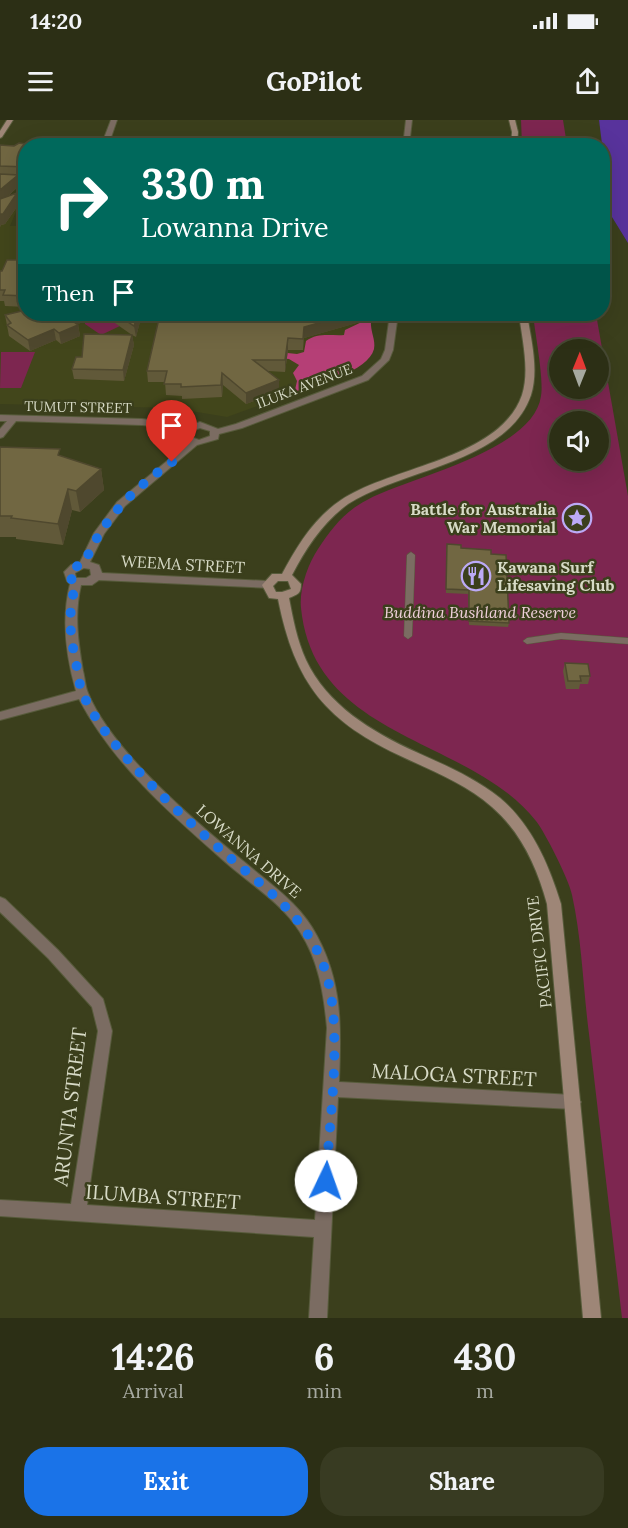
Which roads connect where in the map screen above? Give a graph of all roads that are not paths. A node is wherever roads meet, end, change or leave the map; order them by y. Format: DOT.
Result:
graph roads {
  1 [pos="10,120"];
  2 [pos="114,120"];
  3 [pos="409,120"];
  4 [pos="512,120"];
  5 [pos="0,136"];
  6 [pos="107,138"];
  7 [pos="407,138"];
  8 [pos="515,138"];
  9 [pos="0,180"];
  10 [pos="18,181"];
  11 [pos="393,321"];
  12 [pos="523,321"];
  13 [pos="0,418"];
  14 [pos="14,419"];
  15 [pos="190,427"];
  16 [pos="216,432"];
  17 [pos="0,435"];
  18 [pos="194,443"];
  19 [pos="411,555"];
  20 [pos="84,564"];
  21 [pos="97,576"];
  22 [pos="286,577"];
  23 [pos="76,583"];
  24 [pos="267,585"];
  25 [pos="283,596"];
  26 [pos="408,636"];
  27 [pos="628,640"];
  28 [pos="527,641"];
  29 [pos="82,694"];
  30 [pos="0,716"];
  31 [pos="0,903"];
  32 [pos="332,1089"];
  33 [pos="573,1102"];
  34 [pos="0,1208"];
  35 [pos="78,1211"];
  36 [pos="323,1229"];
  37 [pos="318,1318"];
  38 [pos="592,1318"];
  1 -- 5 [label="street"];
  2 -- 6 [label="street"];
  3 -- 7 [label="street"];
  4 -- 8 [label="street"];
  9 -- 10 [label="lane"];
  11 -- 16 [label="street, ILUKA AVENUE"];
  12 -- 22 [label="street"];
  13 -- 14 [label="street, TUMUT STREET"];
  14 -- 15 [label="street, TUMUT STREET"];
  14 -- 17 [label="street"];
  15 -- 16 [label="street, TUMUT STREET"];
  15 -- 18 [label="street"];
  16 -- 18 [label="street, ILUKA AVENUE"];
  18 -- 20 [label="street"];
  19 -- 26 [label="lane"];
  20 -- 21 [label="street"];
  20 -- 23 [label="street"];
  21 -- 23 [label="street"];
  21 -- 24 [label="street, WEEMA STREET"];
  22 -- 24 [label="street"];
  22 -- 25 [label="street"];
  23 -- 29 [label="street, LOWANNA DRIVE"];
  24 -- 25 [label="street"];
  25 -- 33 [label="street, PACIFIC DRIVE"];
  27 -- 28 [label="lane"];
  29 -- 30 [label="street"];
  29 -- 32 [label="street, LOWANNA DRIVE"];
  31 -- 35 [label="street, ARUNTA STREET"];
  32 -- 33 [label="street, MALOGA STREET"];
  32 -- 36 [label="street, LOWANNA DRIVE"];
  33 -- 38 [label="street, PACIFIC DRIVE"];
  34 -- 35 [label="street, ILUMBA STREET"];
  35 -- 36 [label="street, ILUMBA STREET"];
  36 -- 37 [label="street, LOWANNA DRIVE"];
}
